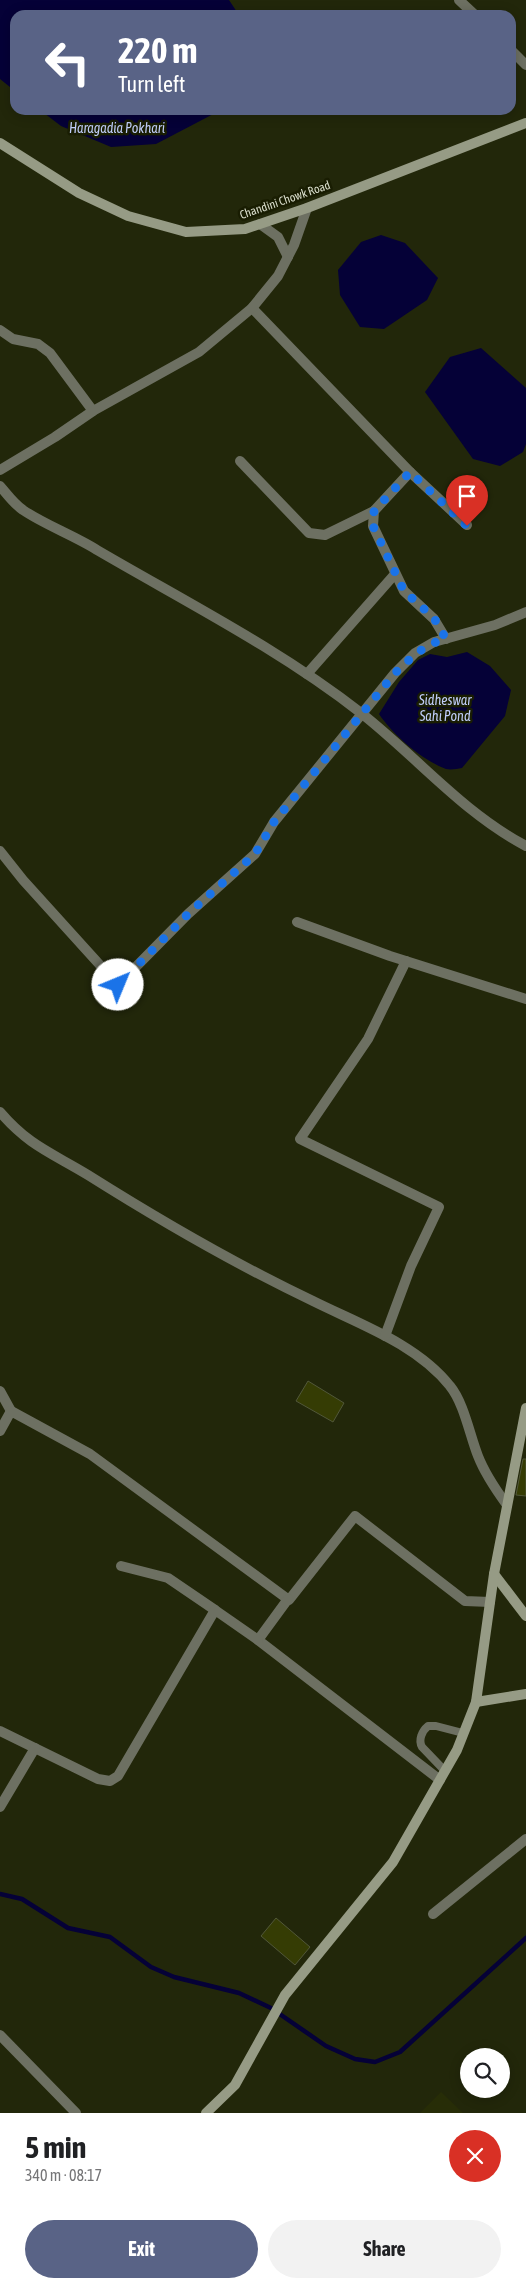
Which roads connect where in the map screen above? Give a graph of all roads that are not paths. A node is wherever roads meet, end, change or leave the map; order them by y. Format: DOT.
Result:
graph roads {
  1 [pos="459,0"];
  2 [pos="470,10"];
  3 [pos="516,55"];
  4 [pos="526,64"];
  5 [pos="526,123"];
  6 [pos="0,143"];
  7 [pos="306,208"];
  8 [pos="260,224"];
  9 [pos="288,257"];
  10 [pos="252,308"];
  11 [pos="0,330"];
  12 [pos="93,411"];
  13 [pos="240,461"];
  14 [pos="0,470"];
  15 [pos="410,472"];
  16 [pos="0,486"];
  17 [pos="374,511"];
  18 [pos="467,526"];
  19 [pos="395,574"];
  20 [pos="526,612"];
  21 [pos="446,639"];
  22 [pos="308,674"];
  23 [pos="363,714"];
  24 [pos="526,846"];
  25 [pos="0,851"];
  26 [pos="297,922"];
  27 [pos="406,961"];
  28 [pos="526,999"];
  29 [pos="0,1112"];
  30 [pos="385,1336"];
  31 [pos="0,1391"];
  32 [pos="526,1408"];
  33 [pos="11,1411"];
  34 [pos="0,1431"];
  35 [pos="507,1505"];
  36 [pos="121,1566"];
  37 [pos="494,1574"];
  38 [pos="288,1600"];
  39 [pos="490,1602"];
  40 [pos="215,1610"];
  41 [pos="526,1616"];
  42 [pos="258,1640"];
  43 [pos="526,1694"];
  44 [pos="476,1702"];
  45 [pos="0,1731"];
  46 [pos="463,1732"];
  47 [pos="35,1748"];
  48 [pos="443,1776"];
  49 [pos="0,1807"];
  50 [pos="526,1838"];
  51 [pos="434,1914"];
  52 [pos="0,2035"];
  53 [pos="76,2113"];
  54 [pos="206,2113"];
  1 -- 2 [label="street"];
  3 -- 4 [label="street"];
  5 -- 7 [label="main road, Chandini Chowk Road"];
  6 -- 8 [label="main road, Chandini Chowk Road"];
  7 -- 8 [label="main road, Chandini Chowk Road"];
  7 -- 9 [label="street"];
  8 -- 9 [label="street"];
  9 -- 10 [label="street"];
  10 -- 12 [label="street"];
  10 -- 15 [label="street"];
  11 -- 12 [label="street"];
  12 -- 14 [label="street"];
  13 -- 17 [label="street"];
  15 -- 17 [label="street"];
  15 -- 18 [label="street"];
  16 -- 22 [label="street"];
  17 -- 19 [label="street"];
  19 -- 21 [label="street"];
  19 -- 22 [label="street"];
  20 -- 21 [label="street"];
  21 -- 23 [label="street"];
  22 -- 23 [label="street"];
  23 -- 24 [label="street"];
  23 -- 25 [label="street"];
  26 -- 27 [label="street"];
  27 -- 28 [label="street"];
  27 -- 30 [label="street"];
  29 -- 30 [label="street"];
  30 -- 35 [label="street"];
  31 -- 33 [label="street"];
  32 -- 35 [label="main road"];
  33 -- 34 [label="street"];
  33 -- 38 [label="street"];
  35 -- 37 [label="main road"];
  36 -- 40 [label="street"];
  37 -- 39 [label="main road"];
  37 -- 41 [label="main road"];
  38 -- 39 [label="street"];
  38 -- 42 [label="street"];
  39 -- 44 [label="main road"];
  40 -- 42 [label="street"];
  40 -- 47 [label="street"];
  42 -- 48 [label="street"];
  43 -- 44 [label="main road"];
  44 -- 46 [label="main road"];
  45 -- 47 [label="street"];
  46 -- 48 [label="main road"];
  46 -- 48 [label="lane"];
  47 -- 49 [label="street"];
  48 -- 54 [label="main road"];
  50 -- 51 [label="street"];
  52 -- 53 [label="street"];
}
